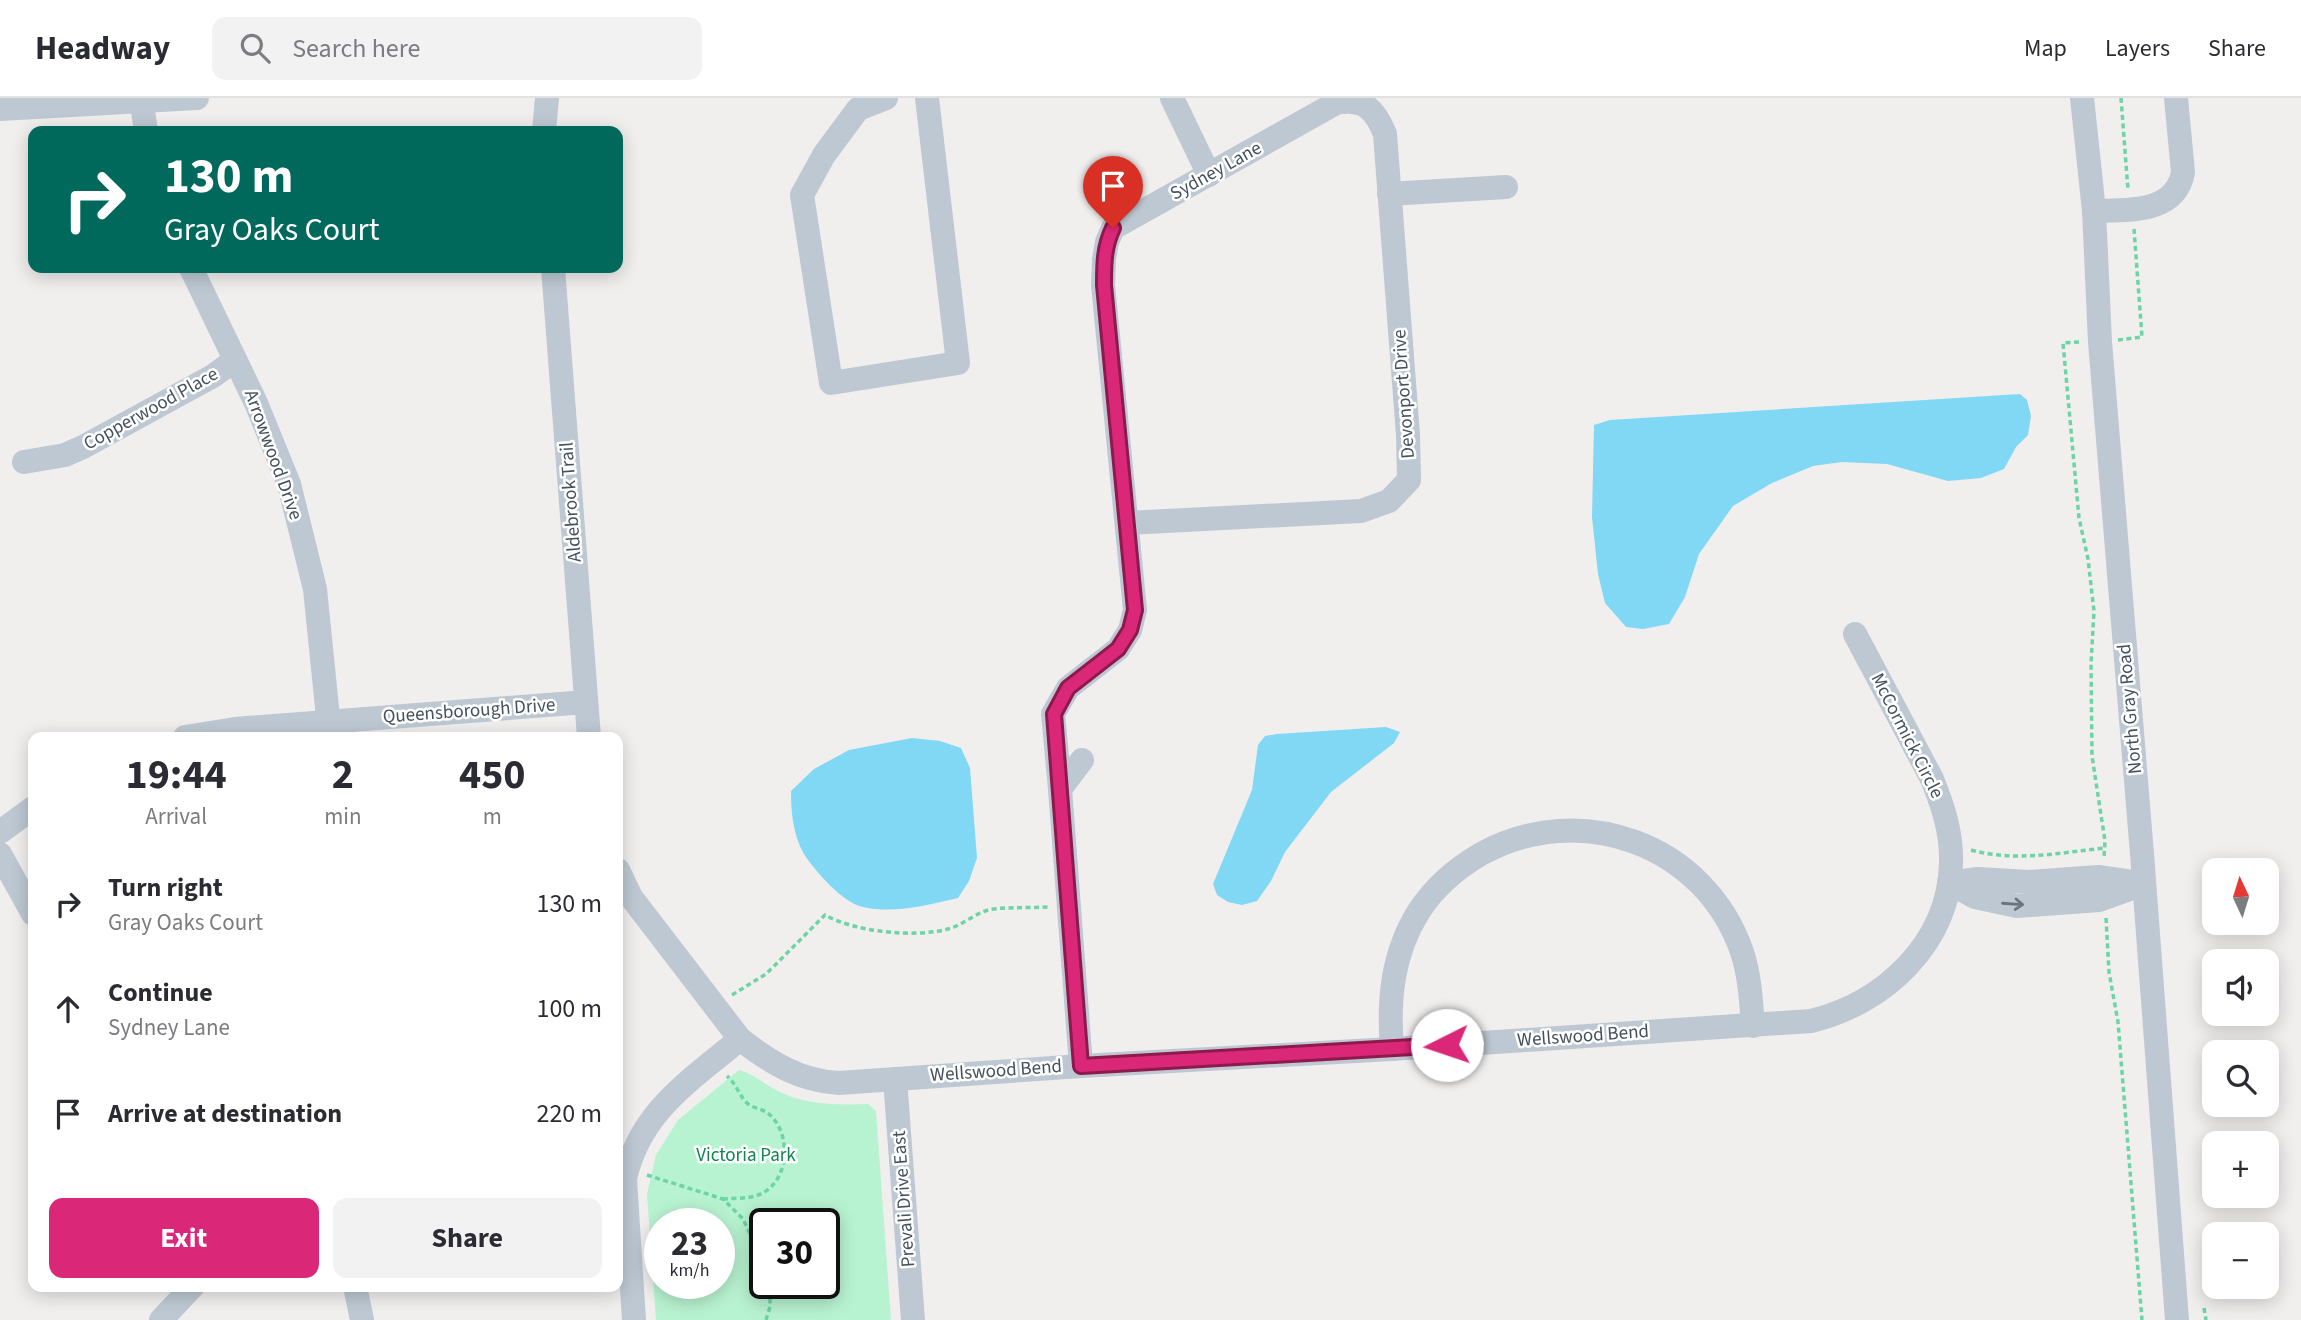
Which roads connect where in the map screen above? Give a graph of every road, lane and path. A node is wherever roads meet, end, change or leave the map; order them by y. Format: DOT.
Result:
graph roads {
  1 [pos="197,98"];
  2 [pos="547,98"];
  3 [pos="886,98"];
  4 [pos="927,98"];
  5 [pos="1172,98"];
  6 [pos="2082,98"];
  7 [pos="2176,98"];
  8 [pos="141,100"];
  9 [pos="1366,105"];
  10 [pos="0,109"];
  11 [pos="145,126"];
  12 [pos="544,126"];
  13 [pos="1209,175"];
  14 [pos="1506,187"];
  15 [pos="1390,194"];
  16 [pos="2094,211"];
  17 [pos="193,273"];
  18 [pos="553,273"];
  19 [pos="2138,289"];
  20 [pos="2142,337"];
  21 [pos="2063,343"];
  22 [pos="235,360"];
  23 [pos="24,462"];
  24 [pos="1126,523"];
  25 [pos="1855,634"];
  26 [pos="586,702"];
  27 [pos="329,729"];
  28 [pos="213,732"];
  29 [pos="589,732"];
  30 [pos="1082,761"];
  31 [pos="1060,789"];
  32 [pos="28,812"];
  33 [pos="0,832"];
  34 [pos="2105,848"];
  35 [pos="1971,850"];
  36 [pos="0,854"];
  37 [pos="623,880"];
  38 [pos="1949,883"];
  39 [pos="2144,884"];
  40 [pos="2105,888"];
  41 [pos="28,905"];
  42 [pos="1050,907"];
  43 [pos="732,995"];
  44 [pos="1753,1026"];
  45 [pos="740,1039"];
  46 [pos="1392,1049"];
  47 [pos="1081,1066"];
  48 [pos="726,1075"];
  49 [pos="895,1079"];
  50 [pos="645,1175"];
  51 [pos="723,1199"];
  52 [pos="749,1232"];
  53 [pos="187,1292"];
  54 [pos="356,1292"];
  55 [pos="770,1299"];
  56 [pos="2204,1308"];
  57 [pos="160,1320"];
  58 [pos="362,1320"];
  59 [pos="634,1320"];
  60 [pos="766,1320"];
  61 [pos="913,1320"];
  62 [pos="2142,1320"];
  63 [pos="2176,1320"];
  64 [pos="2206,1320"];
  1 -- 8 [label="street"];
  2 -- 12 [label="street"];
  3 -- 4 [label="street"];
  5 -- 13 [label="street"];
  6 -- 16 [label="street, North Gray Road"];
  7 -- 16 [label="street"];
  8 -- 10 [label="street"];
  8 -- 11 [label="street"];
  9 -- 13 [label="street, Sydney Lane"];
  9 -- 15 [label="street, Devonport Drive"];
  13 -- 24 [label="street, Sydney Lane"];
  14 -- 15 [label="street"];
  15 -- 24 [label="street, Devonport Drive"];
  16 -- 39 [label="street, North Gray Road"];
  17 -- 22 [label="street, Arrowwood Drive"];
  18 -- 26 [label="street, Aldebrook Trail"];
  19 -- 20 [label="path"];
  21 -- 34 [label="path"];
  22 -- 23 [label="street, Copperwood Place"];
  22 -- 27 [label="street, Arrowwood Drive"];
  24 -- 31 [label="street, Sydney Lane"];
  25 -- 38 [label="street, McCormick Circle"];
  26 -- 27 [label="street, Queensborough Drive"];
  26 -- 29 [label="street, Aldebrook Trail"];
  27 -- 28 [label="street, Queensborough Drive"];
  30 -- 31 [label="street"];
  31 -- 47 [label="street, Sydney Lane"];
  32 -- 33 [label="street"];
  34 -- 35 [label="path"];
  34 -- 40 [label="path"];
  36 -- 41 [label="street"];
  37 -- 45 [label="street"];
  38 -- 40 [label="street"];
  38 -- 44 [label="street, Wellswood Bend"];
  39 -- 40 [label="street"];
  39 -- 63 [label="street, North Gray Road"];
  40 -- 62 [label="path"];
  42 -- 43 [label="path"];
  44 -- 46 [label="street, Wellswood Bend"];
  44 -- 46 [label="street"];
  45 -- 49 [label="street, Wellswood Bend"];
  45 -- 59 [label="street"];
  46 -- 47 [label="street, Wellswood Bend"];
  47 -- 49 [label="street, Wellswood Bend"];
  48 -- 51 [label="path"];
  49 -- 61 [label="street, Prevali Drive East"];
  50 -- 51 [label="path"];
  51 -- 52 [label="path"];
  53 -- 57 [label="street"];
  54 -- 58 [label="street"];
  55 -- 60 [label="path"];
  56 -- 64 [label="path"];
}
